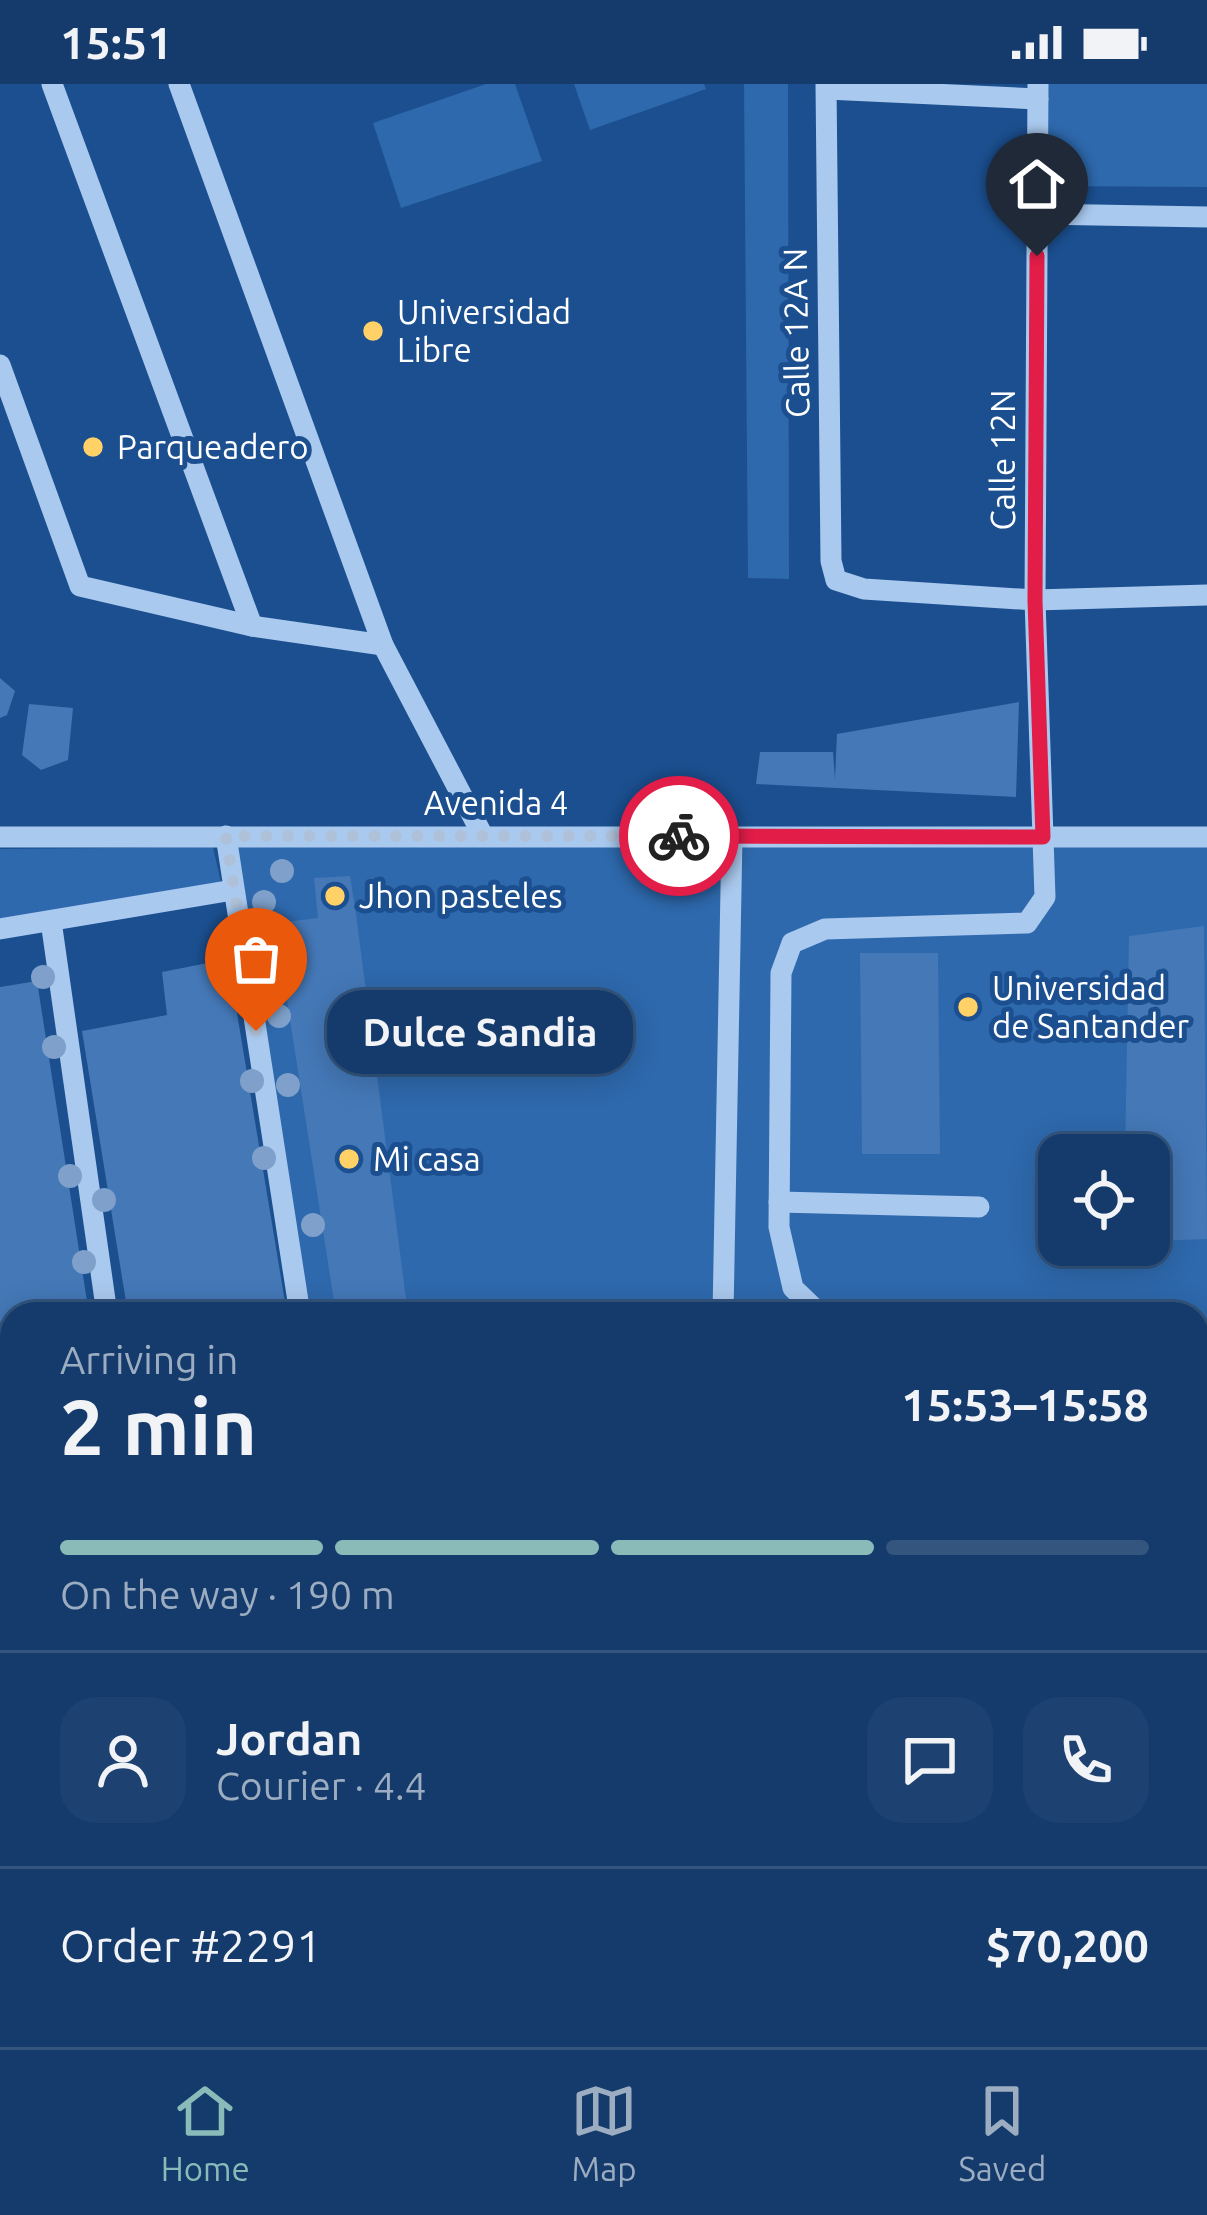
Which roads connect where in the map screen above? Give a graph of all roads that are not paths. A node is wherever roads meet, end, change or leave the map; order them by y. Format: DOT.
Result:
graph roads {
  1 [pos="52,84"];
  2 [pos="179,84"];
  3 [pos="826,86"];
  4 [pos="1038,91"];
  5 [pos="1038,214"];
  6 [pos="1207,217"];
  7 [pos="0,365"];
  8 [pos="1207,596"];
  9 [pos="1035,600"];
  10 [pos="252,626"];
  11 [pos="383,645"];
  12 [pos="226,836"];
  13 [pos="483,836"];
  14 [pos="733,836"];
  15 [pos="0,837"];
  16 [pos="1043,837"];
  17 [pos="1207,837"];
  18 [pos="233,890"];
  19 [pos="51,921"];
  20 [pos="0,929"];
  21 [pos="779,1202"];
  22 [pos="979,1207"];
  23 [pos="105,1302"];
  24 [pos="298,1302"];
  25 [pos="723,1302"];
  26 [pos="808,1302"];
  1 -- 10 [label="street"];
  2 -- 11 [label="street"];
  3 -- 4 [label="street"];
  3 -- 9 [label="street, Calle 12A N"];
  4 -- 5 [label="street, Calle 12N"];
  5 -- 6 [label="street"];
  5 -- 9 [label="street, Calle 12N"];
  7 -- 10 [label="street"];
  8 -- 9 [label="street"];
  9 -- 16 [label="street, Calle 12N"];
  10 -- 11 [label="street"];
  11 -- 13 [label="street"];
  12 -- 13 [label="street, Avenida 4"];
  12 -- 15 [label="street, Avenida 4"];
  12 -- 18 [label="street"];
  13 -- 14 [label="street, Avenida 4"];
  14 -- 16 [label="street, Avenida 4"];
  14 -- 25 [label="street"];
  16 -- 17 [label="street, Avenida 4"];
  16 -- 21 [label="street, Calle 12N"];
  18 -- 19 [label="street"];
  18 -- 24 [label="street"];
  19 -- 20 [label="street"];
  19 -- 23 [label="street"];
  21 -- 22 [label="street"];
  21 -- 26 [label="street"];
}
